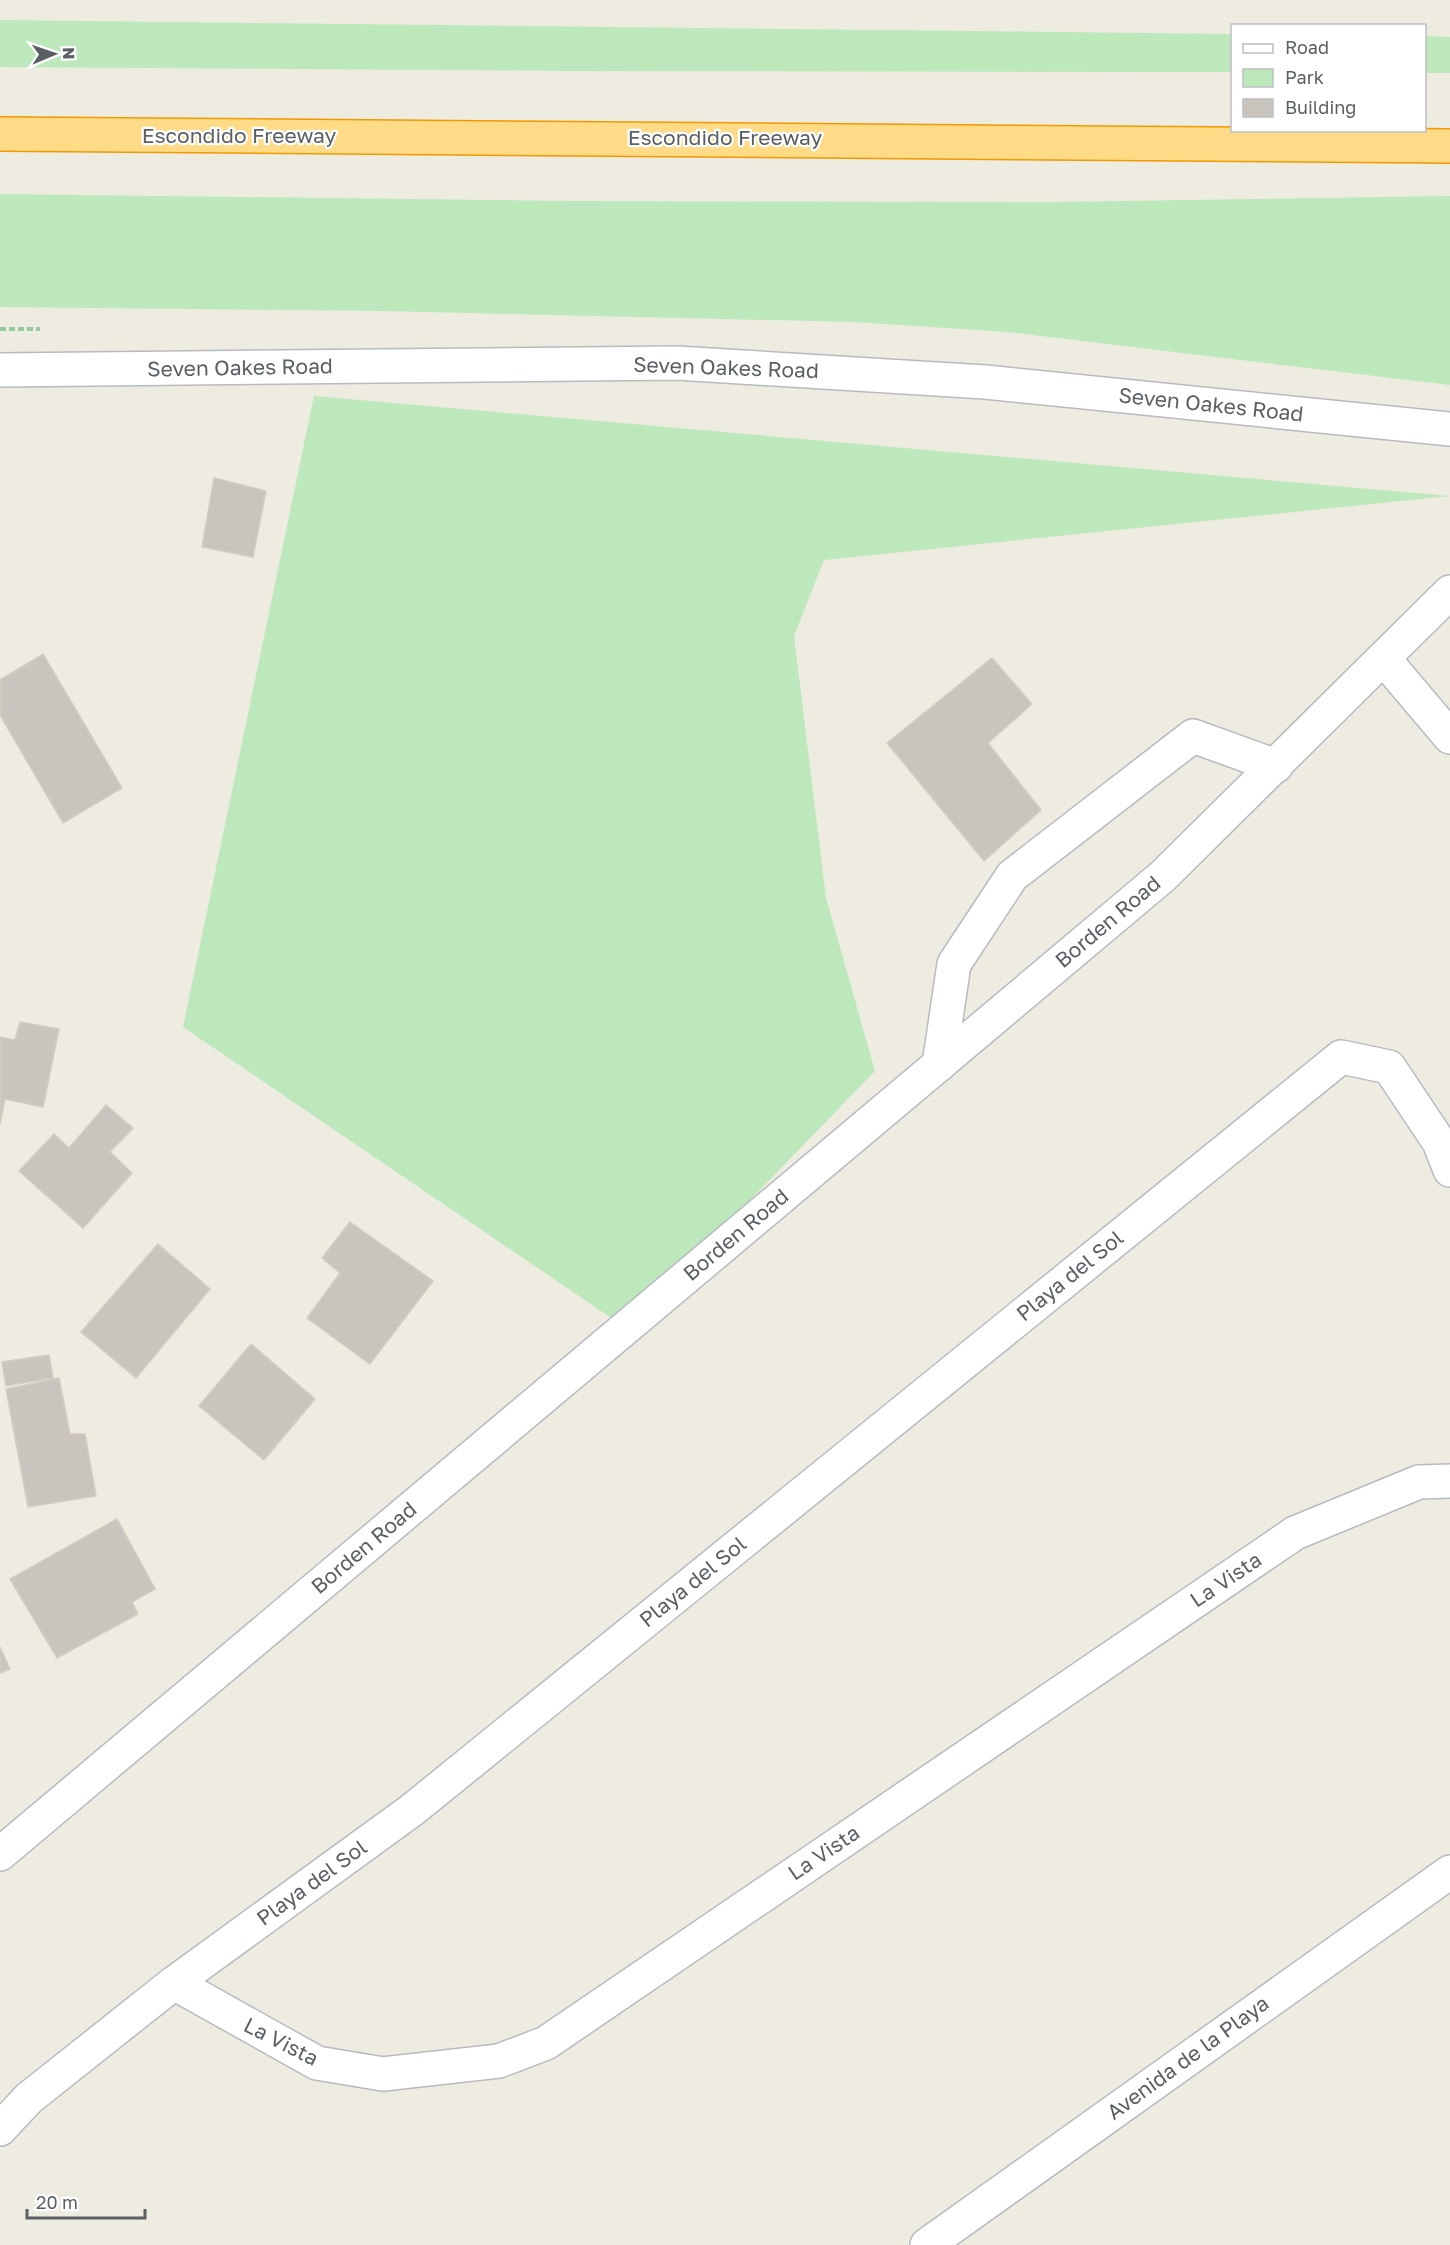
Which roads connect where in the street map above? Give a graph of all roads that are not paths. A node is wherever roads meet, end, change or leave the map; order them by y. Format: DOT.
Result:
graph roads {
  1 [pos="0,134"];
  2 [pos="1450,146"];
  3 [pos="0,370"];
  4 [pos="1450,429"];
  5 [pos="1450,592"];
  6 [pos="1384,659"];
  7 [pos="1450,738"];
  8 [pos="1276,766"];
  9 [pos="939,1065"];
  10 [pos="1450,1170"];
  11 [pos="1450,1481"];
  12 [pos="0,1854"];
  13 [pos="1450,1872"];
  14 [pos="174,1983"];
  15 [pos="0,2129"];
  16 [pos="927,2245"];
  1 -- 2 [label="highway, Escondido Freeway"];
  3 -- 4 [label="street, Seven Oakes Road"];
  5 -- 6 [label="street, Borden Road"];
  6 -- 7 [label="street"];
  6 -- 8 [label="street, Borden Road"];
  8 -- 9 [label="street, Borden Road"];
  8 -- 9 [label="street"];
  9 -- 12 [label="street, Borden Road"];
  10 -- 14 [label="street, Playa del Sol"];
  11 -- 14 [label="street, La Vista"];
  13 -- 16 [label="street, Avenida de la Playa"];
  14 -- 15 [label="street, Playa del Sol"];
}
